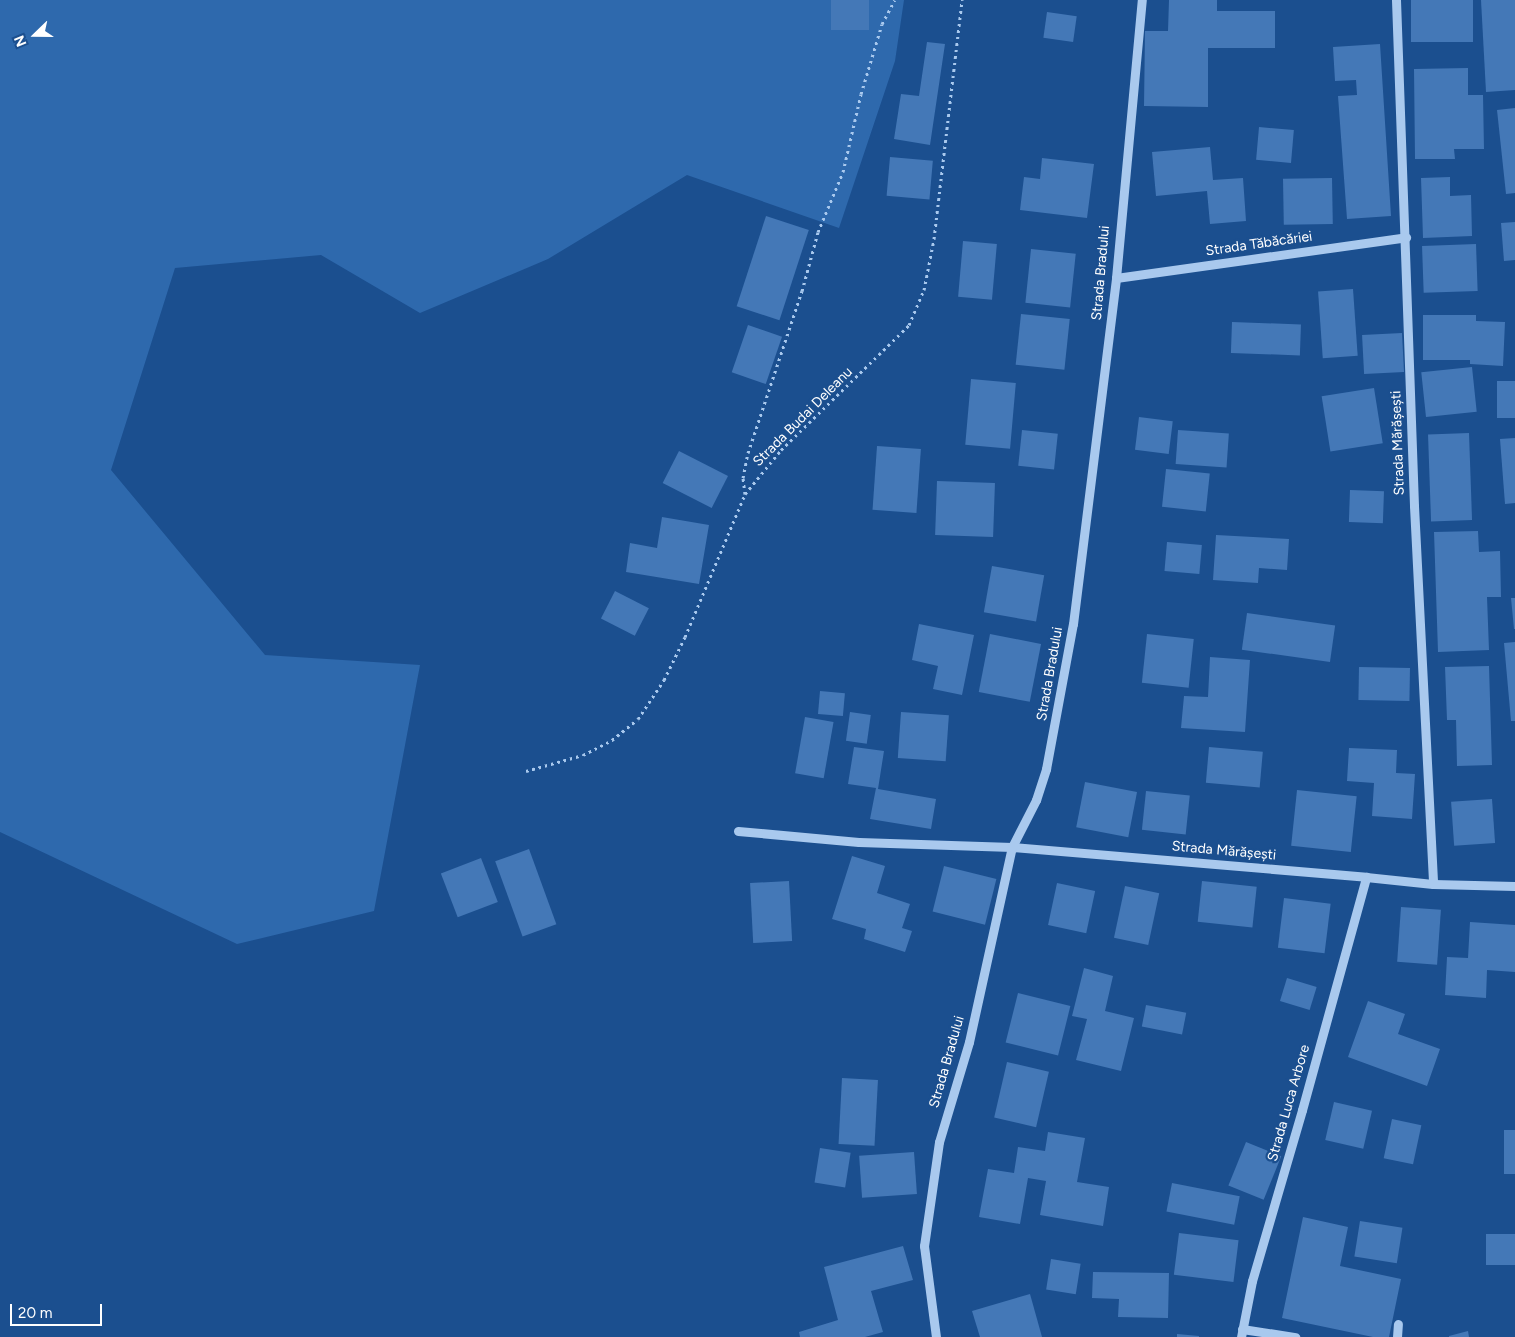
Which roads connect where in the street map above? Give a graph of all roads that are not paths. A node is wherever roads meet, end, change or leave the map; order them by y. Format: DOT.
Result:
graph roads {
  1 [pos="1142,0"];
  2 [pos="1396,0"];
  3 [pos="1406,237"];
  4 [pos="1116,278"];
  5 [pos="738,831"];
  6 [pos="1012,847"];
  7 [pos="1366,877"];
  8 [pos="1433,884"];
  9 [pos="1515,886"];
  10 [pos="1398,1324"];
  11 [pos="1242,1333"];
  12 [pos="936,1337"];
  13 [pos="1295,1337"];
  14 [pos="1397,1337"];
  1 -- 4 [label="street, Strada Bradului"];
  2 -- 3 [label="street, Strada Mărășești"];
  3 -- 4 [label="street, Strada Tăbăcăriei"];
  3 -- 8 [label="street, Strada Mărășești"];
  4 -- 6 [label="street, Strada Bradului"];
  5 -- 6 [label="street, Strada Mărășești"];
  6 -- 7 [label="street, Strada Mărășești"];
  6 -- 12 [label="street, Strada Bradului"];
  7 -- 8 [label="street, Strada Mărășești"];
  7 -- 11 [label="street, Strada Luca Arbore"];
  8 -- 9 [label="street, Strada Mărășești"];
  10 -- 14 [label="street"];
  11 -- 13 [label="street"];
}
